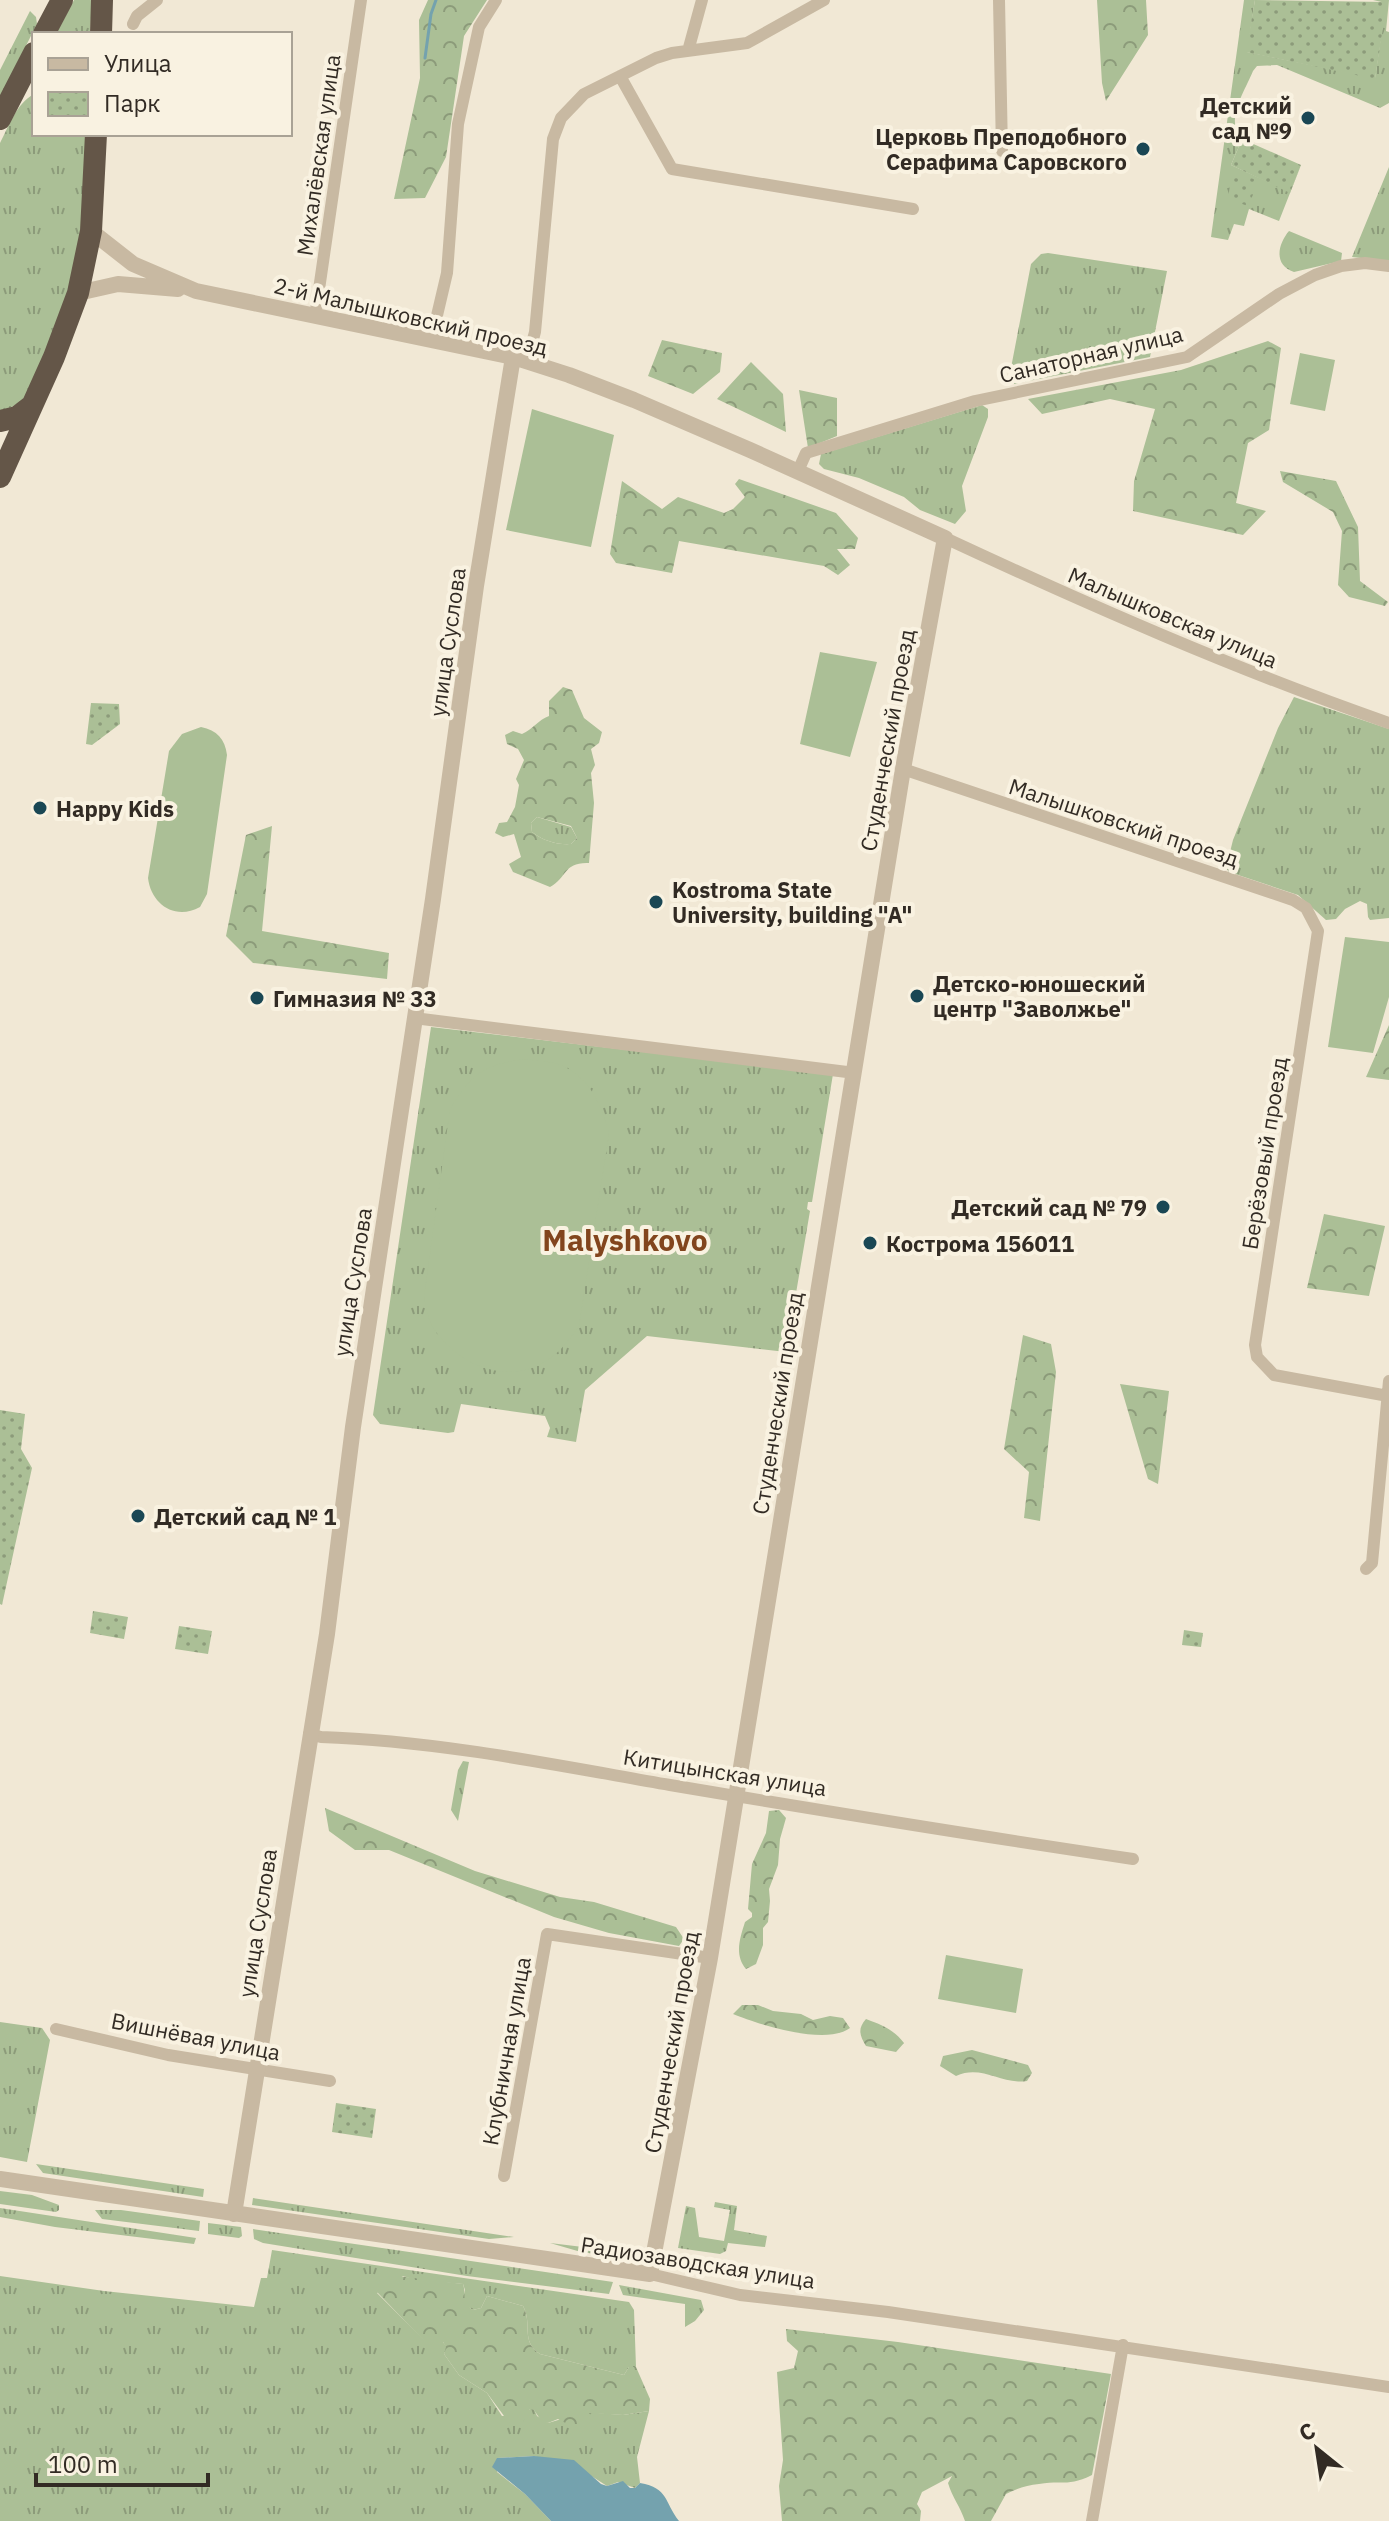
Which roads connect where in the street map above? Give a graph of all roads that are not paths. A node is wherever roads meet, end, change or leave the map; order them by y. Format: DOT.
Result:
graph roads {
  1 [pos="62,0"];
  2 [pos="102,0"];
  3 [pos="157,0"];
  4 [pos="361,0"];
  5 [pos="496,0"];
  6 [pos="702,0"];
  7 [pos="824,0"];
  8 [pos="999,0"];
  9 [pos="133,24"];
  10 [pos="45,32"];
  11 [pos="101,32"];
  12 [pos="688,51"];
  13 [pos="32,57"];
  14 [pos="620,76"];
  15 [pos="32,84"];
  16 [pos="5,109"];
  17 [pos="96,136"];
  18 [pos="1002,151"];
  19 [pos="913,209"];
  20 [pos="91,231"];
  21 [pos="1389,266"];
  22 [pos="196,291"];
  23 [pos="78,293"];
  24 [pos="315,317"];
  25 [pos="431,341"];
  26 [pos="520,359"];
  27 [pos="30,407"];
  28 [pos="0,421"];
  29 [pos="798,471"];
  30 [pos="0,477"];
  31 [pos="945,538"];
  32 [pos="1389,723"];
  33 [pos="903,769"];
  34 [pos="1318,931"];
  35 [pos="414,1018"];
  36 [pos="855,1073"];
  37 [pos="1389,1381"];
  38 [pos="1388,1396"];
  39 [pos="1366,1569"];
  40 [pos="309,1734"];
  41 [pos="736,1795"];
  42 [pos="1133,1859"];
  43 [pos="710,1958"];
  44 [pos="56,2029"];
  45 [pos="256,2068"];
  46 [pos="330,2081"];
  47 [pos="504,2176"];
  48 [pos="0,2179"];
  49 [pos="234,2214"];
  50 [pos="650,2274"];
  51 [pos="1123,2345"];
  52 [pos="1389,2387"];
  53 [pos="1092,2521"];
  1 -- 10 [label="highway"];
  2 -- 11 [label="highway"];
  3 -- 9 [label="street"];
  4 -- 24 [label="street, Михалёвская улица"];
  5 -- 25 [label="street"];
  6 -- 12 [label="street"];
  7 -- 12 [label="street"];
  8 -- 18 [label="street"];
  12 -- 14 [label="street"];
  13 -- 16 [label="highway"];
  14 -- 19 [label="street"];
  14 -- 26 [label="street"];
  15 -- 16 [label="highway"];
  17 -- 20 [label="highway"];
  20 -- 22 [label="street, 2-й Малышковский проезд"];
  20 -- 23 [label="highway"];
  21 -- 29 [label="street, Санаторная улица"];
  22 -- 23 [label="street"];
  22 -- 24 [label="street, 2-й Малышковский проезд"];
  23 -- 27 [label="highway"];
  24 -- 25 [label="street, 2-й Малышковский проезд"];
  25 -- 26 [label="street, 2-й Малышковский проезд"];
  26 -- 29 [label="street, 2-й Малышковский проезд"];
  26 -- 35 [label="street, улица Суслова"];
  27 -- 28 [label="highway"];
  27 -- 30 [label="highway"];
  29 -- 31 [label="street, 2-й Малышковский проезд"];
  31 -- 32 [label="street, Малышковская улица"];
  31 -- 33 [label="street, Студенческий проезд"];
  33 -- 34 [label="street, Малышковский проезд"];
  33 -- 36 [label="street, Студенческий проезд"];
  34 -- 38 [label="street, Берёзовый проезд"];
  35 -- 36 [label="street"];
  35 -- 40 [label="street, улица Суслова"];
  36 -- 41 [label="street, Студенческий проезд"];
  37 -- 38 [label="street"];
  38 -- 39 [label="street"];
  40 -- 41 [label="street, Китицынская улица"];
  40 -- 45 [label="street, улица Суслова"];
  41 -- 42 [label="street, Китицынская улица"];
  41 -- 43 [label="street, Студенческий проезд"];
  43 -- 47 [label="street, Клубничная улица"];
  43 -- 50 [label="street, Студенческий проезд"];
  44 -- 45 [label="street, Вишнёвая улица"];
  45 -- 46 [label="street, Вишнёвая улица"];
  45 -- 49 [label="street, улица Суслова"];
  48 -- 49 [label="street, Радиозаводская улица"];
  49 -- 50 [label="street, Радиозаводская улица"];
  50 -- 51 [label="street, Радиозаводская улица"];
  51 -- 52 [label="street, Радиозаводская улица"];
  51 -- 53 [label="street"];
}
